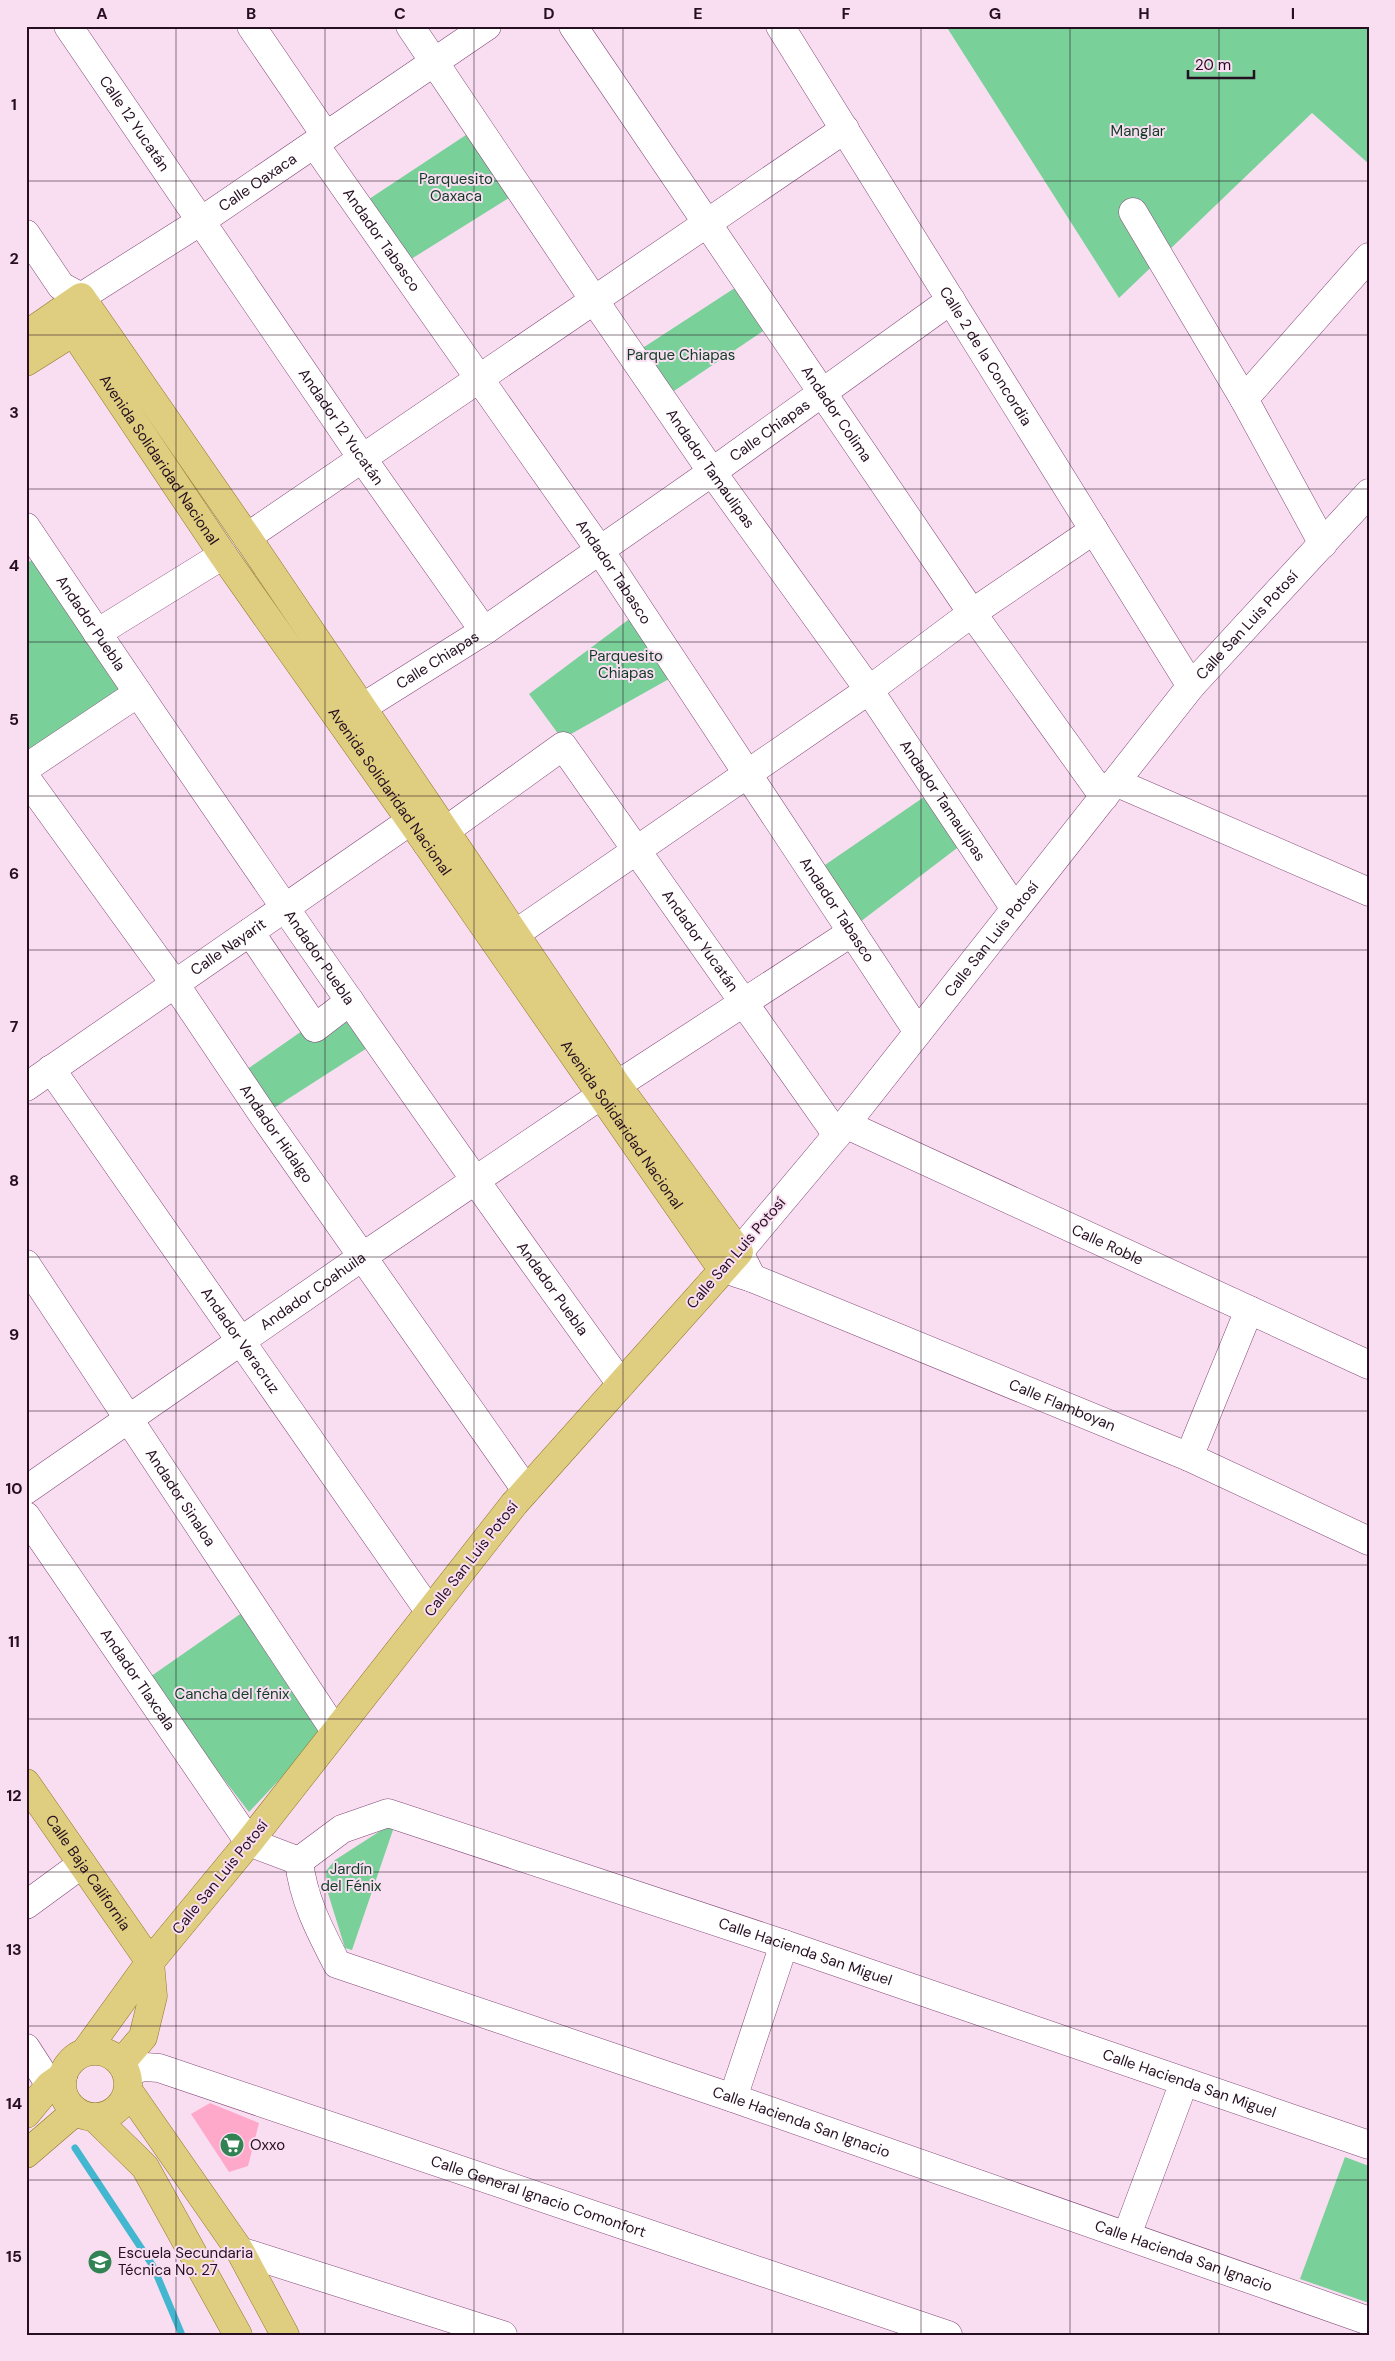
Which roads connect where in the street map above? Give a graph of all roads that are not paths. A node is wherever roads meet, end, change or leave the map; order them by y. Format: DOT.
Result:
graph roads {
  1 [pos="68,26"];
  2 [pos="251,26"];
  3 [pos="410,26"];
  4 [pos="487,26"];
  5 [pos="573,26"];
  6 [pos="780,26"];
  7 [pos="433,63"];
  8 [pos="845,130"];
  9 [pos="320,140"];
  10 [pos="1133,212"];
  11 [pos="201,221"];
  12 [pos="707,222"];
  13 [pos="26,234"];
  14 [pos="1369,257"];
  15 [pos="594,300"];
  16 [pos="951,300"];
  17 [pos="74,309"];
  18 [pos="26,335"];
  19 [pos="26,362"];
  20 [pos="478,379"];
  21 [pos="822,391"];
  22 [pos="1244,399"];
  23 [pos="362,458"];
  24 [pos="712,472"];
  25 [pos="1369,493"];
  26 [pos="26,526"];
  27 [pos="1094,530"];
  28 [pos="247,537"];
  29 [pos="1323,544"];
  30 [pos="599,549"];
  31 [pos="223,555"];
  32 [pos="972,613"];
  33 [pos="484,631"];
  34 [pos="97,633"];
  35 [pos="1191,686"];
  36 [pos="869,690"];
  37 [pos="138,693"];
  38 [pos="363,707"];
  39 [pos="26,768"];
  40 [pos="747,773"];
  41 [pos="26,778"];
  42 [pos="1110,789"];
  43 [pos="420,814"];
  44 [pos="437,837"];
  45 [pos="636,849"];
  46 [pos="1369,892"];
  47 [pos="284,908"];
  48 [pos="1015,909"];
  49 [pos="250,932"];
  50 [pos="852,932"];
  51 [pos="515,934"];
  52 [pos="175,984"];
  53 [pos="350,1001"];
  54 [pos="744,1004"];
  55 [pos="918,1032"];
  56 [pos="51,1069"];
  57 [pos="26,1087"];
  58 [pos="608,1090"];
  59 [pos="841,1130"];
  60 [pos="474,1181"];
  61 [pos="362,1257"];
  62 [pos="730,1260"];
  63 [pos="26,1264"];
  64 [pos="1249,1310"];
  65 [pos="242,1342"];
  66 [pos="1369,1365"];
  67 [pos="621,1384"];
  68 [pos="129,1420"];
  69 [pos="1189,1457"];
  70 [pos="26,1490"];
  71 [pos="526,1490"];
  72 [pos="26,1516"];
  73 [pos="1369,1540"];
  74 [pos="429,1612"];
  75 [pos="335,1731"];
  76 [pos="26,1783"];
  77 [pos="249,1842"];
  78 [pos="299,1862"];
  79 [pos="82,1864"];
  80 [pos="26,1905"];
  81 [pos="784,1944"];
  82 [pos="150,1962"];
  83 [pos="26,2048"];
  84 [pos="84,2052"];
  85 [pos="125,2075"];
  86 [pos="56,2081"];
  87 [pos="1184,2082"];
  88 [pos="732,2098"];
  89 [pos="26,2114"];
  90 [pos="85,2114"];
  91 [pos="1369,2145"];
  92 [pos="26,2154"];
  93 [pos="1127,2235"];
  94 [pos="240,2251"];
  95 [pos="1369,2321"];
  96 [pos="884,2325"];
  97 [pos="238,2335"];
  98 [pos="285,2335"];
  99 [pos="502,2335"];
  100 [pos="948,2335"];
  1 -- 11 [label="street, Calle 12 Yucatán"];
  2 -- 9 [label="street, Andador Tabasco"];
  3 -- 7 [label="street, Andador Tamaulipas"];
  4 -- 7 [label="street, Calle Oaxaca"];
  5 -- 12 [label="street, Andador Colima"];
  6 -- 8 [label="street, Calle 2 de la Concordia"];
  7 -- 9 [label="street, Calle Oaxaca"];
  7 -- 15 [label="street, Andador Tamaulipas"];
  8 -- 12 [label="street"];
  8 -- 16 [label="street, Calle 2 de la Concordia"];
  9 -- 11 [label="street, Calle Oaxaca"];
  9 -- 20 [label="street, Andador Tabasco"];
  10 -- 22 [label="street"];
  11 -- 17 [label="street, Calle Oaxaca"];
  11 -- 23 [label="street, Andador 12 Yucatán"];
  12 -- 15 [label="street"];
  12 -- 21 [label="street, Andador Colima"];
  13 -- 17 [label="street"];
  14 -- 22 [label="street"];
  15 -- 20 [label="street"];
  15 -- 24 [label="street, Andador Tamaulipas"];
  16 -- 21 [label="street, Calle Chiapas"];
  16 -- 27 [label="street, Calle 2 de la Concordia"];
  17 -- 18 [label="main road, Calle Oaxaca"];
  17 -- 19 [label="main road, Calle Oaxaca"];
  17 -- 28 [label="main road, Avenida Solidaridad Nacional"];
  17 -- 31 [label="main road, Avenida Solidaridad Nacional"];
  20 -- 23 [label="street"];
  20 -- 30 [label="street, Andador Tabasco"];
  21 -- 24 [label="street, Calle Chiapas"];
  21 -- 32 [label="street, Andador Colima"];
  22 -- 29 [label="street"];
  23 -- 28 [label="street"];
  23 -- 33 [label="street, Andador 12 Yucatán"];
  24 -- 30 [label="street, Calle Chiapas"];
  24 -- 36 [label="street, Andador Tamaulipas"];
  25 -- 29 [label="street, Calle San Luis Potosí"];
  26 -- 34 [label="street, Andador Puebla"];
  27 -- 32 [label="street"];
  27 -- 35 [label="street, Calle 2 de la Concordia"];
  28 -- 38 [label="main road, Avenida Solidaridad Nacional"];
  29 -- 35 [label="street, Calle San Luis Potosí"];
  30 -- 33 [label="street, Calle Chiapas"];
  30 -- 40 [label="street, Andador Tabasco"];
  31 -- 34 [label="street"];
  31 -- 43 [label="main road, Avenida Solidaridad Nacional"];
  32 -- 36 [label="street"];
  32 -- 42 [label="street, Andador Colima"];
  33 -- 38 [label="street, Calle Chiapas"];
  34 -- 37 [label="street, Andador Puebla"];
  35 -- 42 [label="street, Calle San Luis Potosí"];
  36 -- 40 [label="street"];
  36 -- 48 [label="street, Andador Tamaulipas"];
  37 -- 39 [label="street"];
  37 -- 47 [label="street, Andador Puebla"];
  38 -- 43 [label="main road, Avenida Solidaridad Nacional"];
  40 -- 45 [label="street"];
  40 -- 50 [label="street, Andador Tabasco"];
  41 -- 52 [label="street, Andador Hidalgo"];
  42 -- 46 [label="street"];
  42 -- 48 [label="street, Calle San Luis Potosí"];
  43 -- 44 [label="main road, Avenida Solidaridad Nacional"];
  43 -- 47 [label="street, Calle Nayarit"];
  44 -- 45 [label="street, Andador Yucatán"];
  44 -- 51 [label="main road, Avenida Solidaridad Nacional"];
  44 -- 58 [label="main road, Avenida Solidaridad Nacional"];
  45 -- 51 [label="street"];
  45 -- 54 [label="street, Andador Yucatán"];
  47 -- 49 [label="street, Calle Nayarit"];
  47 -- 53 [label="street, Andador Puebla"];
  48 -- 55 [label="street, Calle San Luis Potosí"];
  49 -- 52 [label="street, Calle Nayarit"];
  49 -- 53 [label="street"];
  50 -- 54 [label="street, Andador Coahuila"];
  50 -- 55 [label="street, Andador Tabasco"];
  51 -- 58 [label="main road, Avenida Solidaridad Nacional"];
  52 -- 56 [label="street, Calle Nayarit"];
  52 -- 61 [label="street, Andador Hidalgo"];
  53 -- 60 [label="street, Andador Puebla"];
  54 -- 58 [label="street, Andador Coahuila"];
  54 -- 59 [label="street, Andador Yucatán"];
  55 -- 59 [label="street, Calle San Luis Potosí"];
  56 -- 57 [label="street, Calle Nayarit"];
  56 -- 65 [label="street, Andador Veracruz"];
  58 -- 60 [label="street, Andador Coahuila"];
  58 -- 62 [label="main road, Avenida Solidaridad Nacional"];
  59 -- 62 [label="street, Calle San Luis Potosí"];
  59 -- 64 [label="street, Calle Roble"];
  60 -- 61 [label="street, Andador Coahuila"];
  60 -- 67 [label="street, Andador Puebla"];
  61 -- 65 [label="street, Andador Coahuila"];
  61 -- 71 [label="street, Andador Hidalgo"];
  62 -- 67 [label="main road, Calle San Luis Potosí"];
  62 -- 69 [label="street, Calle Flamboyan"];
  63 -- 68 [label="street, Andador Sinaloa"];
  64 -- 66 [label="street, Calle Roble"];
  64 -- 69 [label="street"];
  65 -- 68 [label="street, Andador Coahuila"];
  65 -- 74 [label="street, Andador Veracruz"];
  67 -- 71 [label="main road, Calle San Luis Potosí"];
  68 -- 70 [label="street, Andador Coahuila"];
  68 -- 75 [label="street, Andador Sinaloa"];
  69 -- 73 [label="street, Calle Flamboyan"];
  71 -- 74 [label="main road, Calle San Luis Potosí"];
  72 -- 77 [label="street, Andador Tlaxcala"];
  74 -- 75 [label="main road, Calle San Luis Potosí"];
  75 -- 77 [label="main road, Calle San Luis Potosí"];
  76 -- 79 [label="main road, Calle Baja California"];
  77 -- 78 [label="street"];
  77 -- 82 [label="main road, Calle San Luis Potosí"];
  78 -- 81 [label="street, Calle Hacienda San Miguel"];
  78 -- 88 [label="street, Calle Hacienda San Ignacio"];
  79 -- 80 [label="street"];
  79 -- 82 [label="main road, Calle Baja California"];
  81 -- 87 [label="street, Calle Hacienda San Miguel"];
  81 -- 88 [label="street"];
  82 -- 84 [label="main road, Calle San Luis Potosí"];
  82 -- 85 [label="main road"];
  83 -- 86 [label="street"];
  84 -- 85 [label="main road"];
  84 -- 86 [label="main road"];
  85 -- 90 [label="main road"];
  85 -- 94 [label="main road"];
  85 -- 96 [label="street, Calle General Ignacio Comonfort"];
  86 -- 89 [label="main road"];
  86 -- 90 [label="main road"];
  87 -- 91 [label="street, Calle Hacienda San Miguel"];
  87 -- 93 [label="street"];
  88 -- 93 [label="street, Calle Hacienda San Ignacio"];
  90 -- 92 [label="main road"];
  90 -- 97 [label="main road"];
  93 -- 95 [label="street, Calle Hacienda San Ignacio"];
  94 -- 98 [label="main road"];
  94 -- 99 [label="street"];
  96 -- 100 [label="street, Calle General Ignacio Comonfort"];
}
